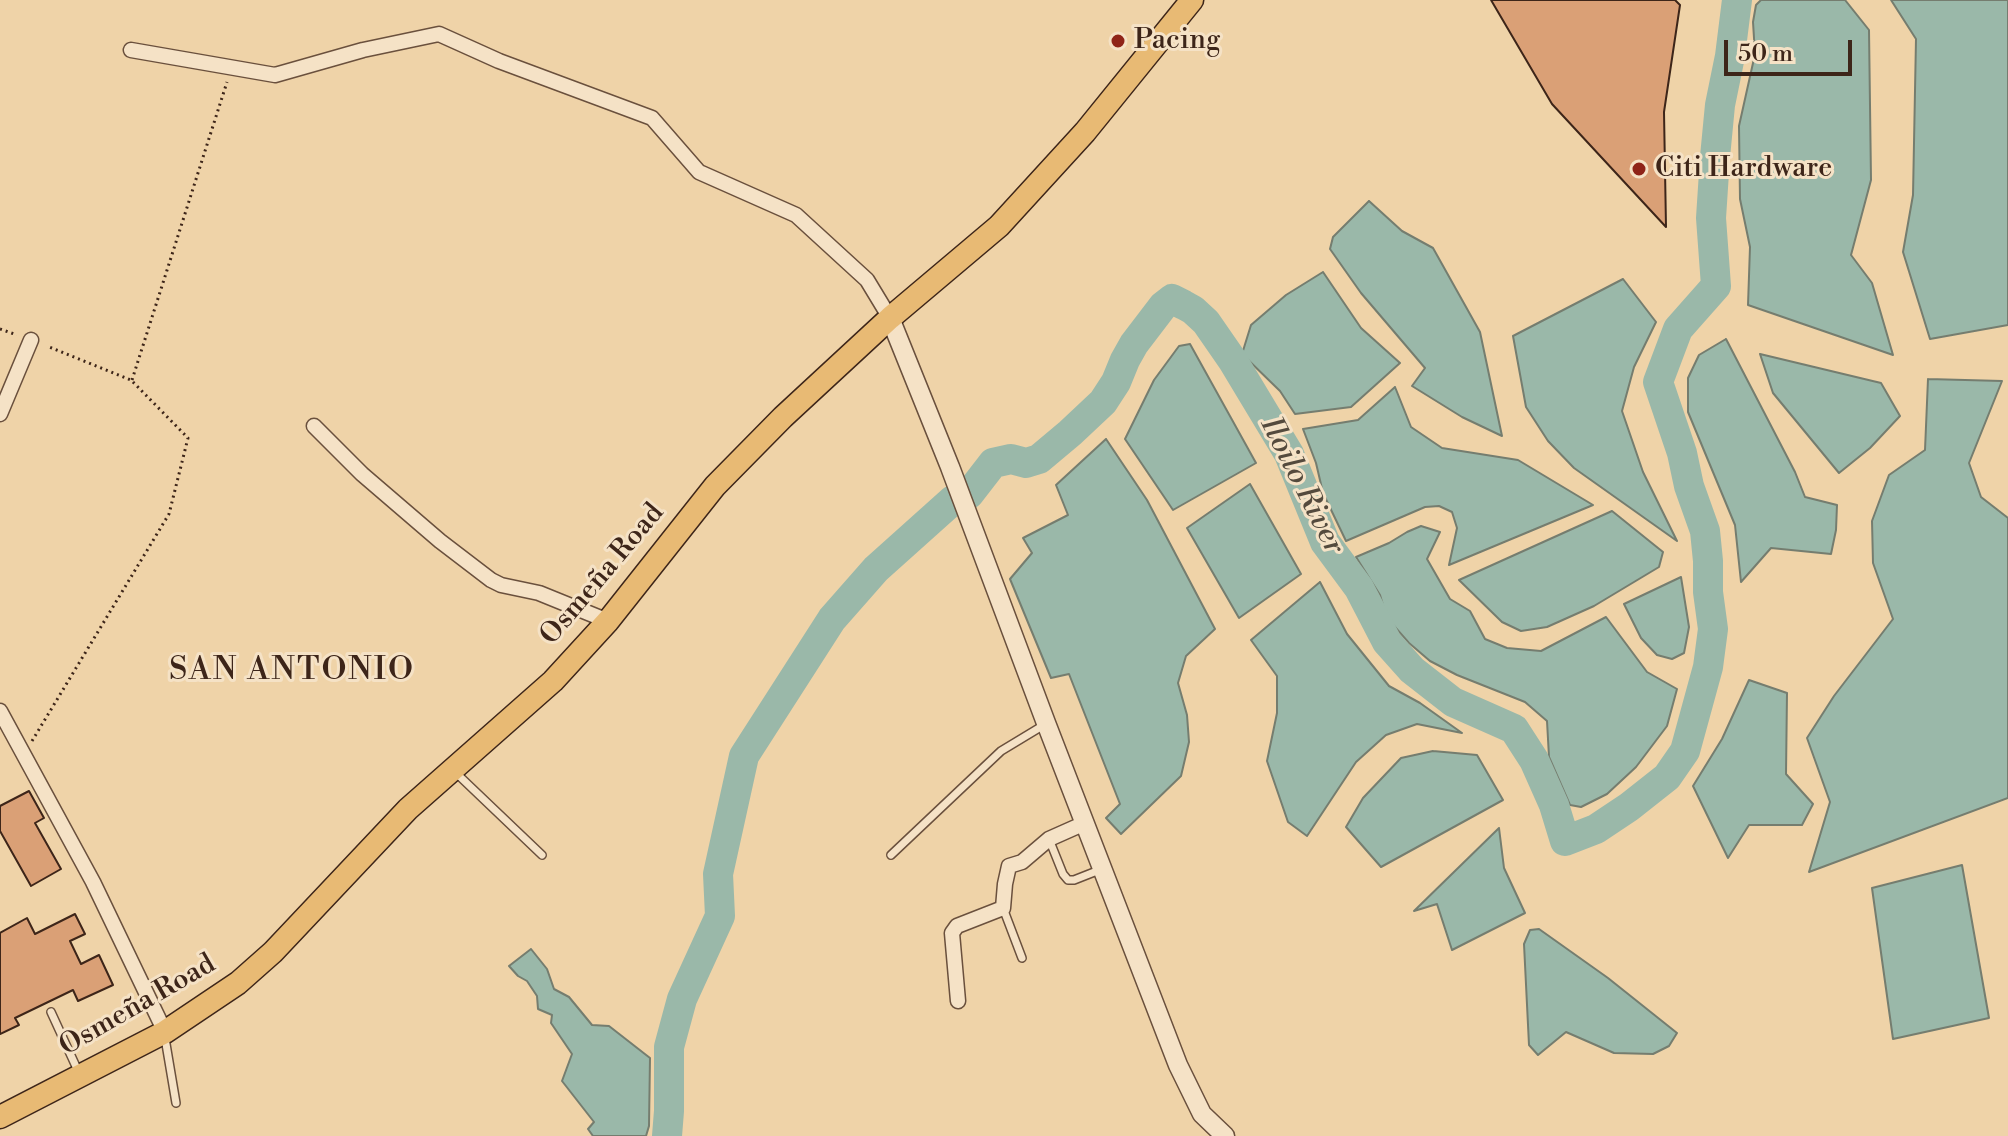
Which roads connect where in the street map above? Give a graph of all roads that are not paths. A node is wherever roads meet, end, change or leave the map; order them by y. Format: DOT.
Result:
graph roads {
  1 [pos="1192,0"];
  2 [pos="131,50"];
  3 [pos="890,318"];
  4 [pos="31,340"];
  5 [pos="0,414"];
  6 [pos="314,426"];
  7 [pos="608,621"];
  8 [pos="0,711"];
  9 [pos="1046,723"];
  10 [pos="452,769"];
  11 [pos="1085,823"];
  12 [pos="1049,839"];
  13 [pos="542,855"];
  14 [pos="891,855"];
  15 [pos="1102,868"];
  16 [pos="1003,908"];
  17 [pos="1022,958"];
  18 [pos="958,1001"];
  19 [pos="51,1012"];
  20 [pos="165,1032"];
  21 [pos="80,1075"];
  22 [pos="176,1103"];
  23 [pos="0,1117"];
  24 [pos="1225,1136"];
  1 -- 3 [label="main road, Osmeña Road"];
  2 -- 3 [label="street"];
  3 -- 7 [label="main road, Osmeña Road"];
  3 -- 9 [label="street"];
  4 -- 5 [label="street"];
  6 -- 7 [label="street"];
  7 -- 10 [label="main road, Osmeña Road"];
  8 -- 20 [label="street"];
  9 -- 11 [label="street"];
  9 -- 14 [label="lane"];
  10 -- 13 [label="lane"];
  10 -- 20 [label="main road, Osmeña Road"];
  11 -- 12 [label="street"];
  11 -- 15 [label="street"];
  12 -- 15 [label="lane"];
  12 -- 16 [label="street"];
  15 -- 24 [label="street"];
  16 -- 17 [label="lane"];
  16 -- 18 [label="street"];
  19 -- 21 [label="lane"];
  20 -- 21 [label="main road, Osmeña Road"];
  20 -- 22 [label="lane"];
  21 -- 23 [label="main road, Osmeña Road"];
}
